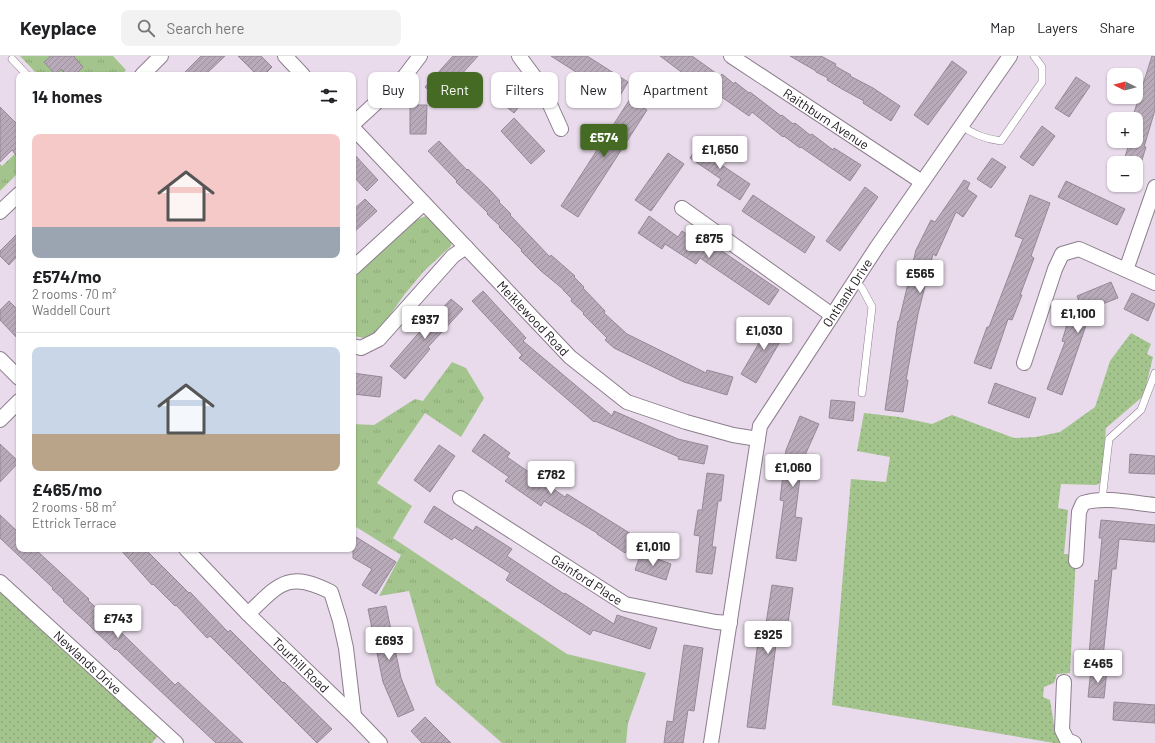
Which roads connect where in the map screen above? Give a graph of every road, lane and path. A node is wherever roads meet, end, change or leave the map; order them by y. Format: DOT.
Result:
graph roads {
  1 [pos="161,56"];
  2 [pos="285,56"];
  3 [pos="420,56"];
  4 [pos="519,56"];
  5 [pos="731,56"];
  6 [pos="1009,56"];
  7 [pos="1034,56"];
  8 [pos="12,59"];
  9 [pos="24,72"];
  10 [pos="145,72"];
  11 [pos="300,72"];
  12 [pos="356,121"];
  13 [pos="961,125"];
  14 [pos="561,129"];
  15 [pos="356,131"];
  16 [pos="922,182"];
  17 [pos="1154,192"];
  18 [pos="16,197"];
  19 [pos="424,203"];
  20 [pos="682,208"];
  21 [pos="0,212"];
  22 [pos="466,247"];
  23 [pos="356,265"];
  24 [pos="1126,270"];
  25 [pos="855,281"];
  26 [pos="1155,283"];
  27 [pos="832,315"];
  28 [pos="356,347"];
  29 [pos="0,359"];
  30 [pos="1024,364"];
  31 [pos="1155,373"];
  32 [pos="16,375"];
  33 [pos="862,393"];
  34 [pos="16,404"];
  35 [pos="0,420"];
  36 [pos="758,438"];
  37 [pos="460,498"];
  38 [pos="1102,500"];
  39 [pos="1155,505"];
  40 [pos="189,552"];
  41 [pos="1076,561"];
  42 [pos="0,582"];
  43 [pos="248,614"];
  44 [pos="730,623"];
  45 [pos="1064,682"];
  46 [pos="354,716"];
  47 [pos="176,743"];
  48 [pos="380,743"];
  49 [pos="711,743"];
  50 [pos="1074,743"];
  1 -- 10 [label="street"];
  2 -- 11 [label="street"];
  3 -- 12 [label="street"];
  4 -- 14 [label="street"];
  5 -- 16 [label="street, Raithburn Avenue"];
  6 -- 13 [label="street, Onthank Drive"];
  7 -- 13 [label="lane"];
  8 -- 9 [label="lane"];
  13 -- 16 [label="street, Onthank Drive"];
  15 -- 19 [label="street, Meiklewood Road"];
  16 -- 25 [label="street, Onthank Drive"];
  17 -- 24 [label="street"];
  18 -- 21 [label="street"];
  19 -- 22 [label="street, Meiklewood Road"];
  19 -- 23 [label="street"];
  20 -- 27 [label="street"];
  22 -- 28 [label="street"];
  22 -- 36 [label="street, Meiklewood Road"];
  24 -- 26 [label="street"];
  24 -- 30 [label="street"];
  25 -- 27 [label="street, Onthank Drive"];
  25 -- 33 [label="lane"];
  27 -- 36 [label="street, Onthank Drive"];
  29 -- 32 [label="street"];
  31 -- 38 [label="lane"];
  34 -- 35 [label="street"];
  36 -- 44 [label="street, Onthank Drive"];
  37 -- 44 [label="street, Gainford Place"];
  38 -- 39 [label="street"];
  38 -- 41 [label="street"];
  40 -- 43 [label="street, Tourhill Road"];
  42 -- 47 [label="street, Newlands Drive"];
  43 -- 46 [label="street, Tourhill Road"];
  43 -- 46 [label="street, Tourhill Road"];
  44 -- 49 [label="street, Onthank Drive"];
  45 -- 50 [label="street"];
  46 -- 48 [label="street, Tourhill Road"];
}
